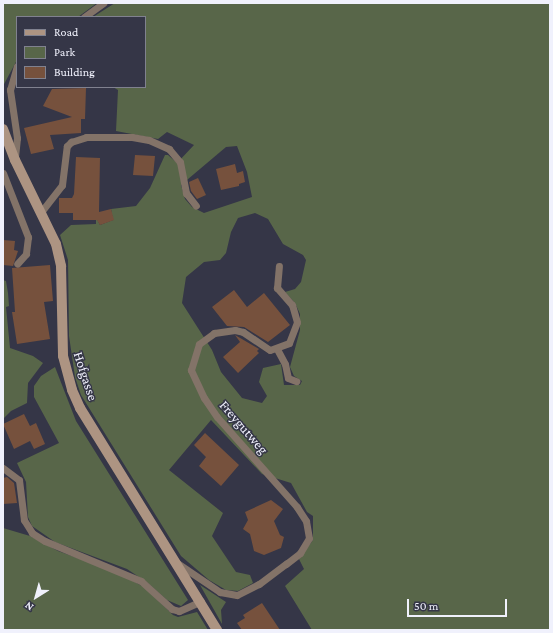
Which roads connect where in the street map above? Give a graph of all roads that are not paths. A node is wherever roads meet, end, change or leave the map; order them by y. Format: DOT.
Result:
graph roads {
  1 [pos="103,3"];
  2 [pos="85,16"];
  3 [pos="16,69"];
  4 [pos="3,129"];
  5 [pos="5,141"];
  6 [pos="15,160"];
  7 [pos="3,173"];
  8 [pos="196,206"];
  9 [pos="41,212"];
  10 [pos="17,264"];
  11 [pos="279,266"];
  12 [pos="277,349"];
  13 [pos="296,381"];
  14 [pos="3,468"];
  15 [pos="177,563"];
  16 [pos="201,601"];
  17 [pos="217,630"];
  1 -- 2 [label="lane"];
  3 -- 6 [label="lane"];
  4 -- 5 [label="main road, Hofgasse"];
  5 -- 6 [label="main road, Hofgasse"];
  6 -- 9 [label="main road, Hofgasse"];
  7 -- 10 [label="lane"];
  8 -- 9 [label="lane"];
  9 -- 15 [label="main road, Hofgasse"];
  11 -- 12 [label="lane"];
  12 -- 13 [label="lane"];
  12 -- 15 [label="lane, Freygutweg"];
  14 -- 16 [label="lane"];
  15 -- 16 [label="main road, Hofgasse"];
  16 -- 17 [label="main road, Hofgasse"];
}
